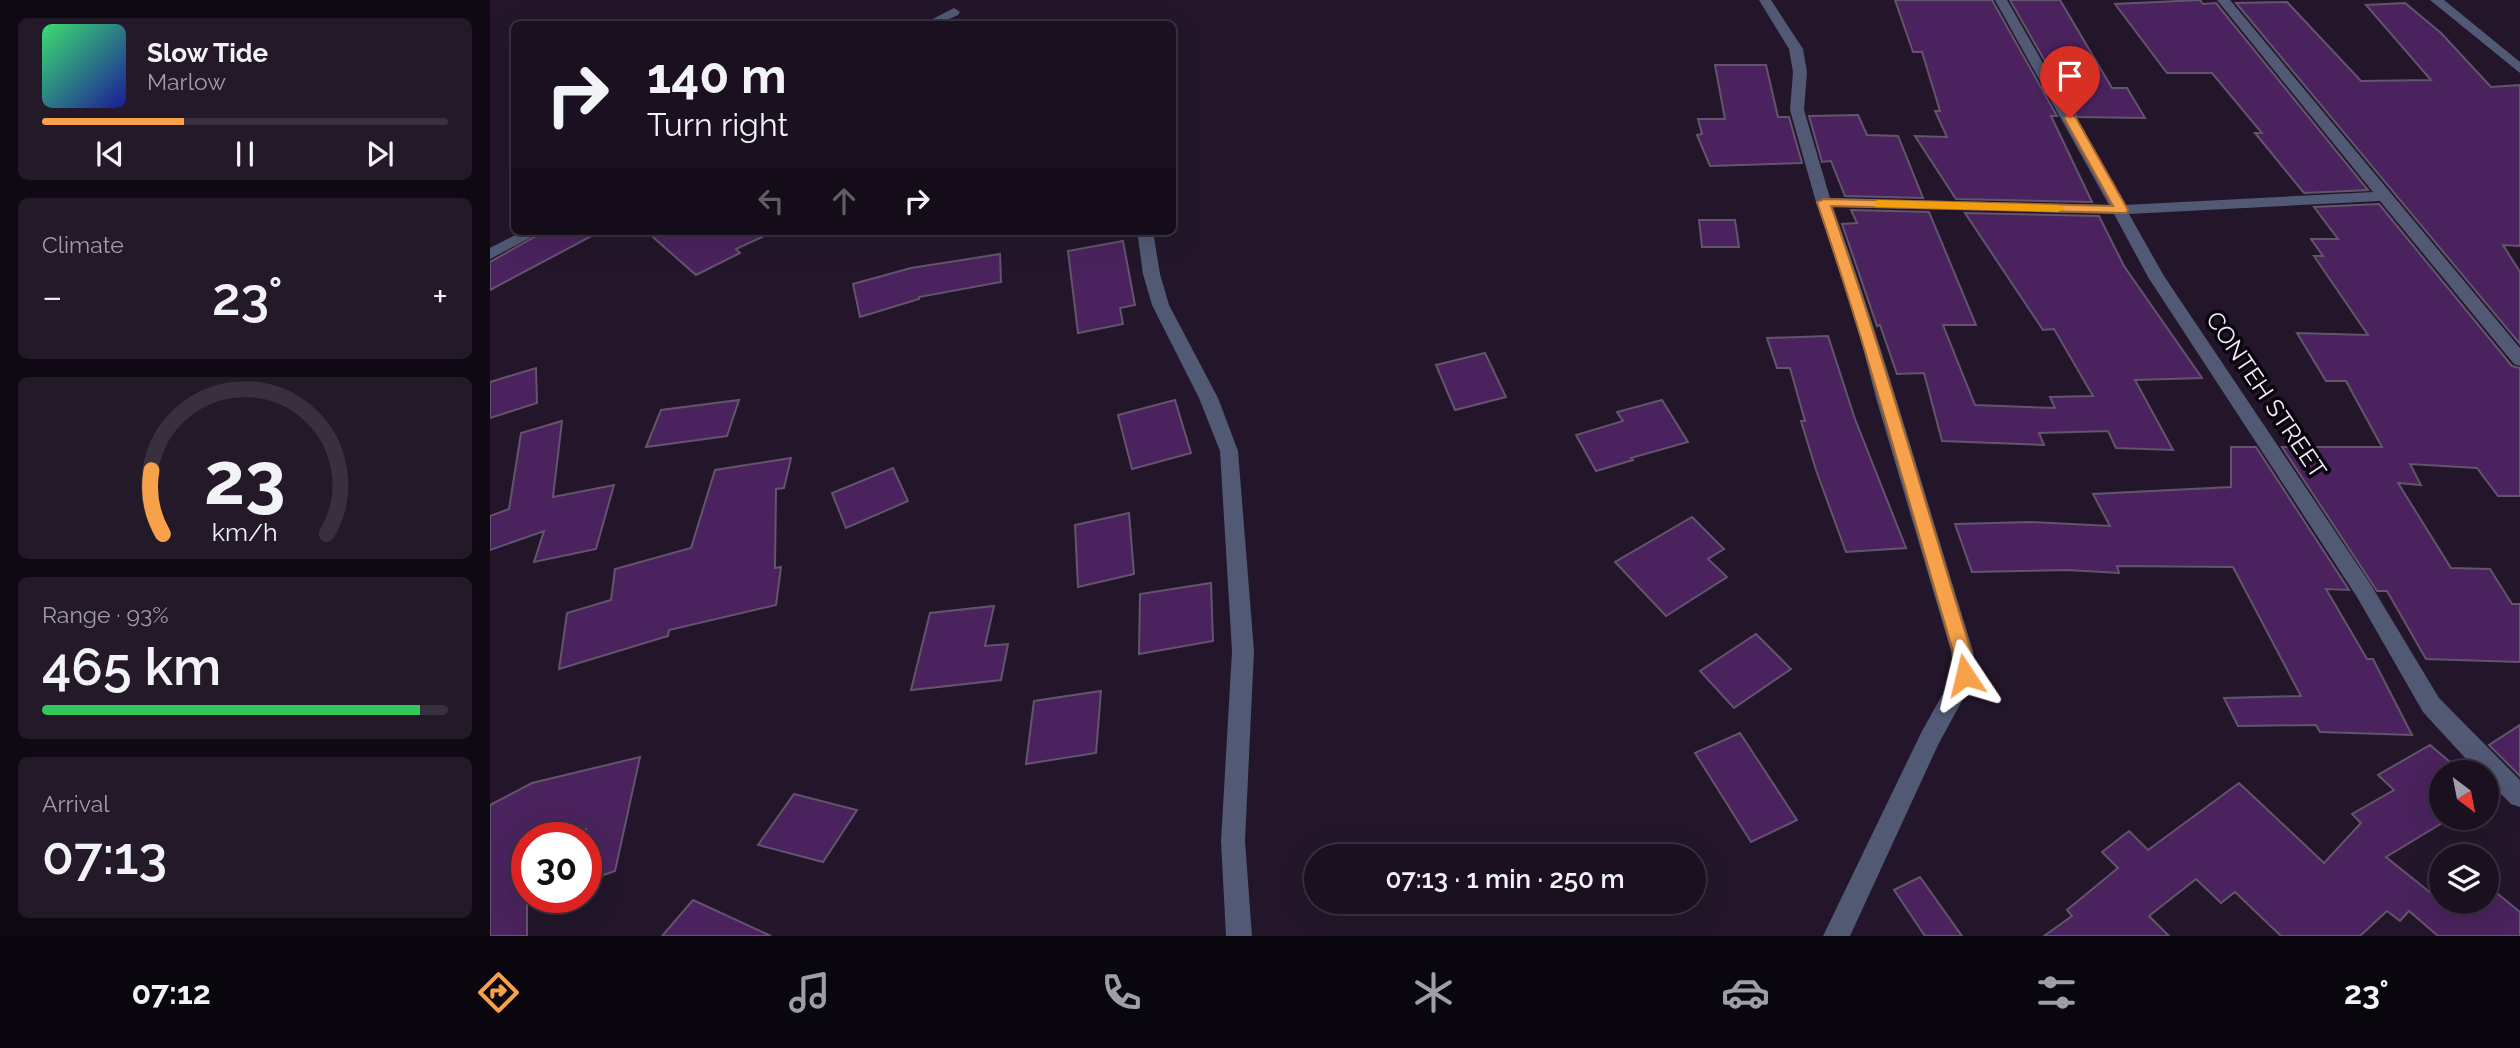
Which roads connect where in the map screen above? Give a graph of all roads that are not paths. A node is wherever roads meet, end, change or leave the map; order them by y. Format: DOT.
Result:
graph roads {
  1 [pos="1765,0"];
  2 [pos="2001,0"];
  3 [pos="2223,0"];
  4 [pos="2436,0"];
  5 [pos="954,12"];
  6 [pos="935,21"];
  7 [pos="2520,69"];
  8 [pos="2385,196"];
  9 [pos="1824,202"];
  10 [pos="2121,210"];
  11 [pos="527,235"];
  12 [pos="1145,235"];
  13 [pos="490,254"];
  14 [pos="2520,360"];
  15 [pos="2520,796"];
  16 [pos="1239,936"];
  17 [pos="1836,936"];
  1 -- 9 [label="street"];
  2 -- 10 [label="street, CONTEH STREET"];
  3 -- 8 [label="street"];
  4 -- 7 [label="street"];
  5 -- 6 [label="street"];
  8 -- 10 [label="street"];
  8 -- 14 [label="street"];
  9 -- 10 [label="street"];
  9 -- 17 [label="street"];
  10 -- 15 [label="street, CONTEH STREET"];
  11 -- 13 [label="street"];
  12 -- 16 [label="street"];
}
